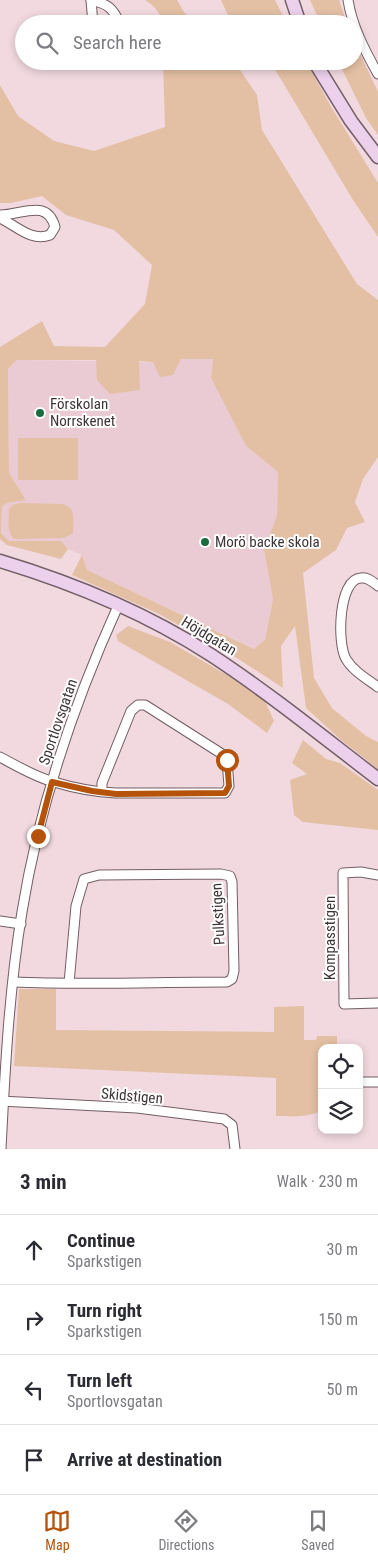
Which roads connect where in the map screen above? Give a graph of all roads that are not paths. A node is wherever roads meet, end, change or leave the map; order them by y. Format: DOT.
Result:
graph roads {
  1 [pos="91,0"];
  2 [pos="292,0"];
  3 [pos="348,0"];
  4 [pos="92,15"];
  5 [pos="116,15"];
  6 [pos="297,15"];
  7 [pos="351,15"];
  8 [pos="363,46"];
  9 [pos="320,70"];
  10 [pos="378,74"];
  11 [pos="378,157"];
  12 [pos="0,217"];
  13 [pos="0,561"];
  14 [pos="378,586"];
  15 [pos="118,606"];
  16 [pos="378,687"];
  17 [pos="0,758"];
  18 [pos="378,780"];
  19 [pos="52,782"];
  20 [pos="102,792"];
  21 [pos="378,875"];
  22 [pos="0,921"];
  23 [pos="20,924"];
  24 [pos="14,982"];
  25 [pos="69,983"];
  26 [pos="378,1003"];
  27 [pos="363,1082"];
  28 [pos="378,1082"];
  29 [pos="2,1101"];
  30 [pos="1,1149"];
  31 [pos="235,1149"];
  1 -- 4 [label="street"];
  1 -- 5 [label="street"];
  2 -- 6 [label="street"];
  3 -- 7 [label="street"];
  8 -- 10 [label="street"];
  9 -- 11 [label="street"];
  12 -- 12 [label="street"];
  13 -- 15 [label="street, Höjdgatan"];
  14 -- 16 [label="street"];
  15 -- 18 [label="street, Höjdgatan"];
  15 -- 19 [label="street, Sportlovsgatan"];
  17 -- 19 [label="street"];
  19 -- 20 [label="street"];
  19 -- 23 [label="street, Sportlovsgatan"];
  20 -- 20 [label="street"];
  21 -- 26 [label="street, Kompasstigen"];
  22 -- 23 [label="street"];
  23 -- 24 [label="street, Sportlovsgatan"];
  24 -- 25 [label="street, Pulkstigen"];
  24 -- 29 [label="street, Sportlovsgatan"];
  25 -- 25 [label="street, Pulkstigen"];
  27 -- 28 [label="street"];
  29 -- 30 [label="street, Sportlovsgatan"];
  29 -- 31 [label="street, Skidstigen"];
}
